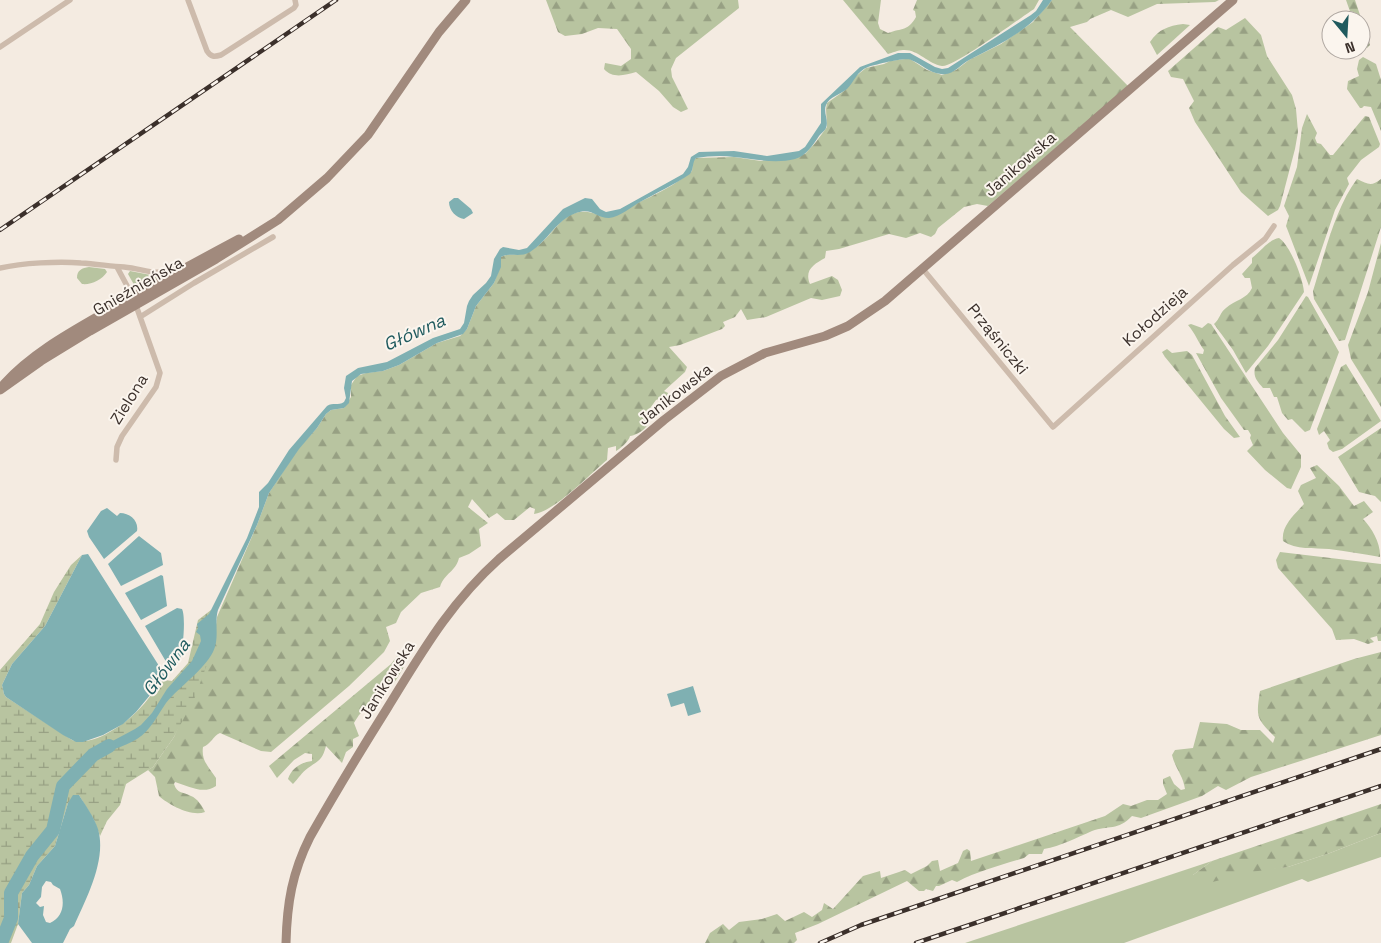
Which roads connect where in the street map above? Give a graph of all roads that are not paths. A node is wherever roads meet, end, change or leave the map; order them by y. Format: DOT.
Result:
graph roads {
  1 [pos="70,0"];
  2 [pos="188,0"];
  3 [pos="296,0"];
  4 [pos="466,0"];
  5 [pos="1233,0"];
  6 [pos="0,47"];
  7 [pos="291,208"];
  8 [pos="1274,226"];
  9 [pos="274,238"];
  10 [pos="193,263"];
  11 [pos="117,267"];
  12 [pos="0,268"];
  13 [pos="922,268"];
  14 [pos="134,301"];
  15 [pos="140,317"];
  16 [pos="0,389"];
  17 [pos="1053,427"];
  18 [pos="116,460"];
  19 [pos="286,943"];
  1 -- 6 [label="street"];
  2 -- 3 [label="street"];
  4 -- 7 [label="street, Gnieźnieńska"];
  5 -- 13 [label="street, Janikowska"];
  7 -- 10 [label="street, Gnieźnieńska"];
  7 -- 14 [label="street, Gnieźnieńska"];
  8 -- 17 [label="street, Kołodzieja"];
  9 -- 15 [label="street"];
  10 -- 11 [label="street"];
  10 -- 14 [label="street, Gnieźnieńska"];
  11 -- 12 [label="street"];
  11 -- 14 [label="street, Zielona"];
  13 -- 17 [label="street, Prząśniczki"];
  13 -- 19 [label="street, Janikowska"];
  14 -- 15 [label="street, Zielona"];
  14 -- 16 [label="street, Gnieźnieńska"];
  15 -- 18 [label="street, Zielona"];
}
